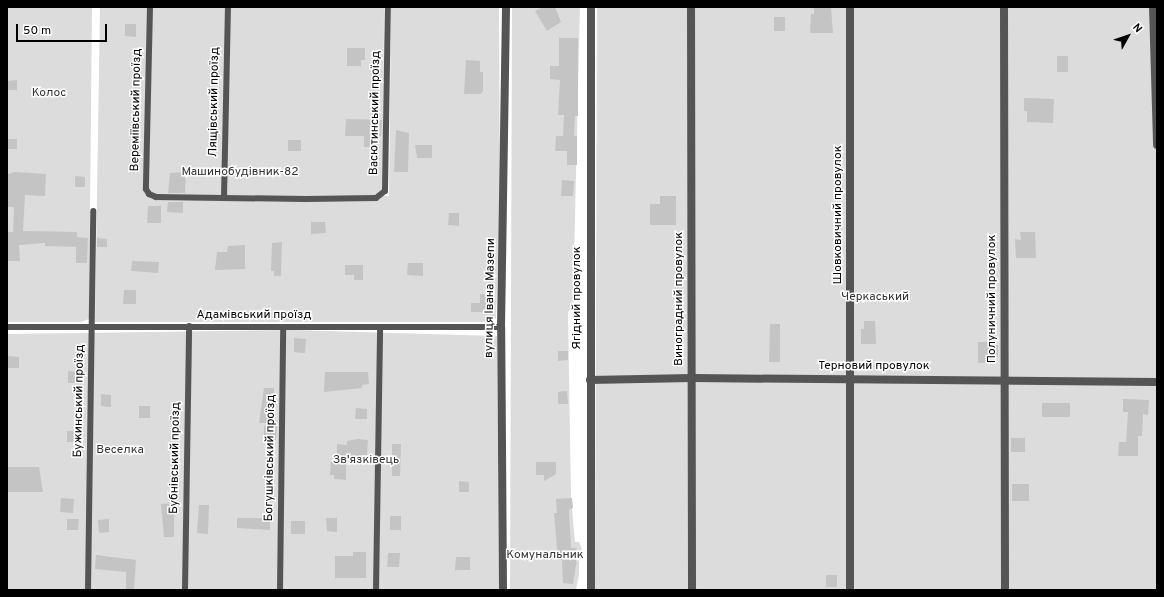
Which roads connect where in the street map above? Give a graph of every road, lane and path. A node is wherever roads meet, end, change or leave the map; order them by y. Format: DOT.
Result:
graph roads {
  1 [pos="150,7"];
  2 [pos="228,7"];
  3 [pos="388,7"];
  4 [pos="506,7"];
  5 [pos="591,7"];
  6 [pos="691,7"];
  7 [pos="850,7"];
  8 [pos="1004,7"];
  9 [pos="1153,7"];
  10 [pos="1157,145"];
  11 [pos="146,190"];
  12 [pos="224,197"];
  13 [pos="93,211"];
  14 [pos="93,326"];
  15 [pos="189,326"];
  16 [pos="7,327"];
  17 [pos="283,327"];
  18 [pos="501,327"];
  19 [pos="380,328"];
  20 [pos="692,378"];
  21 [pos="851,379"];
  22 [pos="590,380"];
  23 [pos="1006,380"];
  24 [pos="1157,382"];
  25 [pos="88,590"];
  26 [pos="185,590"];
  27 [pos="280,590"];
  28 [pos="376,590"];
  29 [pos="503,590"];
  30 [pos="591,590"];
  31 [pos="692,590"];
  32 [pos="850,590"];
  33 [pos="1005,590"];
  1 -- 11 [label="lane, Вереміївський проїзд"];
  2 -- 12 [label="lane, Лящівський проїзд"];
  3 -- 12 [label="lane, Васютинський проїзд"];
  4 -- 18 [label="street, вулиця Івана Мазепи"];
  5 -- 22 [label="street, Ягідний провулок"];
  6 -- 20 [label="street, Виноградний провулок"];
  7 -- 21 [label="street, Шовковичний провулок"];
  8 -- 23 [label="street, Полуничний провулок"];
  9 -- 10 [label="street"];
  11 -- 12 [label="lane, Васютинський проїзд"];
  13 -- 14 [label="lane, Бужинський проїзд"];
  14 -- 15 [label="lane, Адамівський проїзд"];
  14 -- 16 [label="lane, Адамівський проїзд"];
  14 -- 25 [label="lane, Бужинський проїзд"];
  15 -- 17 [label="lane, Адамівський проїзд"];
  15 -- 26 [label="lane, Бубнівський проїзд"];
  17 -- 19 [label="lane, Адамівський проїзд"];
  17 -- 27 [label="lane, Богушківський проїзд"];
  18 -- 19 [label="lane, Адамівський проїзд"];
  18 -- 29 [label="street, вулиця Івана Мазепи"];
  19 -- 28 [label="lane"];
  20 -- 21 [label="street, Терновий провулок"];
  20 -- 22 [label="street, Терновий провулок"];
  20 -- 31 [label="street, Виноградний провулок"];
  21 -- 23 [label="street, Терновий провулок"];
  21 -- 32 [label="street, Шовковичний провулок"];
  22 -- 30 [label="street, Ягідний провулок"];
  23 -- 24 [label="street, Терновий провулок"];
  23 -- 33 [label="street, Полуничний провулок"];
}
